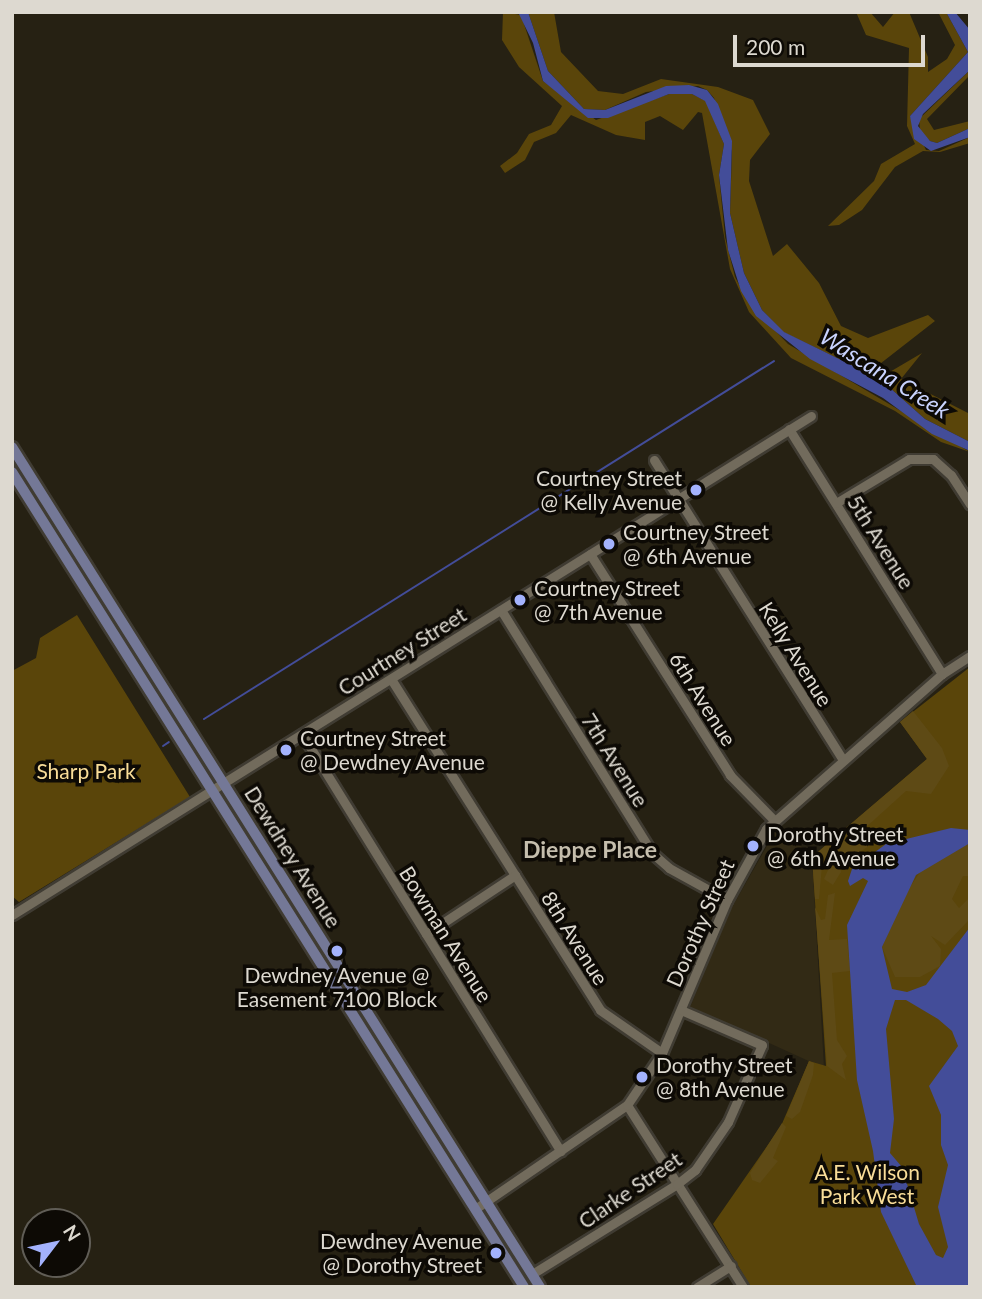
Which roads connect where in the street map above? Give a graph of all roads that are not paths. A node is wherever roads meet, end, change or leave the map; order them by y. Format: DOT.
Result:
graph roads {
  1 [pos="811,416"];
  2 [pos="789,429"];
  3 [pos="12,447"];
  4 [pos="654,460"];
  5 [pos="12,472"];
  6 [pos="678,499"];
  7 [pos="836,503"];
  8 [pos="970,504"];
  9 [pos="590,554"];
  10 [pos="502,610"];
  11 [pos="970,656"];
  12 [pos="942,674"];
  13 [pos="391,679"];
  14 [pos="302,734"];
  15 [pos="842,759"];
  16 [pos="224,783"];
  17 [pos="213,790"];
  18 [pos="773,819"];
  19 [pos="514,875"];
  20 [pos="727,900"];
  21 [pos="12,915"];
  22 [pos="426,934"];
  23 [pos="681,1010"];
  24 [pos="662,1053"];
  25 [pos="627,1105"];
  26 [pos="561,1151"];
  27 [pos="677,1184"];
  28 [pos="487,1201"];
  29 [pos="475,1209"];
  30 [pos="731,1266"];
  31 [pos="532,1274"];
  32 [pos="524,1287"];
  33 [pos="540,1287"];
  34 [pos="697,1287"];
  35 [pos="743,1287"];
  1 -- 2 [label="street, Courtney Street"];
  2 -- 6 [label="street, Courtney Street"];
  2 -- 7 [label="street, 5th Avenue"];
  3 -- 16 [label="main road, Dewdney Avenue"];
  4 -- 6 [label="street, Kelly Avenue"];
  5 -- 17 [label="main road, Dewdney Avenue"];
  6 -- 9 [label="street, Courtney Street"];
  6 -- 15 [label="street, Kelly Avenue"];
  7 -- 8 [label="street"];
  7 -- 12 [label="street, 5th Avenue"];
  9 -- 10 [label="street, Courtney Street"];
  9 -- 18 [label="street, 6th Avenue"];
  10 -- 13 [label="street, Courtney Street"];
  10 -- 20 [label="street, 7th Avenue"];
  11 -- 12 [label="street, Dorothy Street"];
  12 -- 15 [label="street, Dorothy Street"];
  13 -- 14 [label="street, Courtney Street"];
  13 -- 19 [label="street, 8th Avenue"];
  14 -- 16 [label="street, Courtney Street"];
  14 -- 22 [label="street, Bowman Avenue"];
  15 -- 18 [label="street, Dorothy Street"];
  16 -- 17 [label="street, Courtney Street"];
  16 -- 28 [label="main road, Dewdney Avenue"];
  17 -- 21 [label="street, Courtney Street"];
  17 -- 29 [label="main road, Dewdney Avenue"];
  18 -- 20 [label="street, Dorothy Street"];
  19 -- 22 [label="street"];
  19 -- 24 [label="street, 8th Avenue"];
  20 -- 23 [label="street, Dorothy Street"];
  22 -- 26 [label="street, Bowman Avenue"];
  23 -- 24 [label="street, Dorothy Street"];
  23 -- 27 [label="street, Clarke Street"];
  24 -- 25 [label="street, Dorothy Street"];
  25 -- 26 [label="street, Dorothy Street"];
  25 -- 27 [label="street"];
  26 -- 28 [label="street, Dorothy Street"];
  27 -- 30 [label="street"];
  27 -- 31 [label="street, Clarke Street"];
  28 -- 29 [label="street, Dorothy Street"];
  28 -- 31 [label="main road, Dewdney Avenue"];
  29 -- 32 [label="main road, Dewdney Avenue"];
  30 -- 34 [label="street"];
  30 -- 35 [label="street"];
  31 -- 33 [label="main road, Dewdney Avenue"];
}
